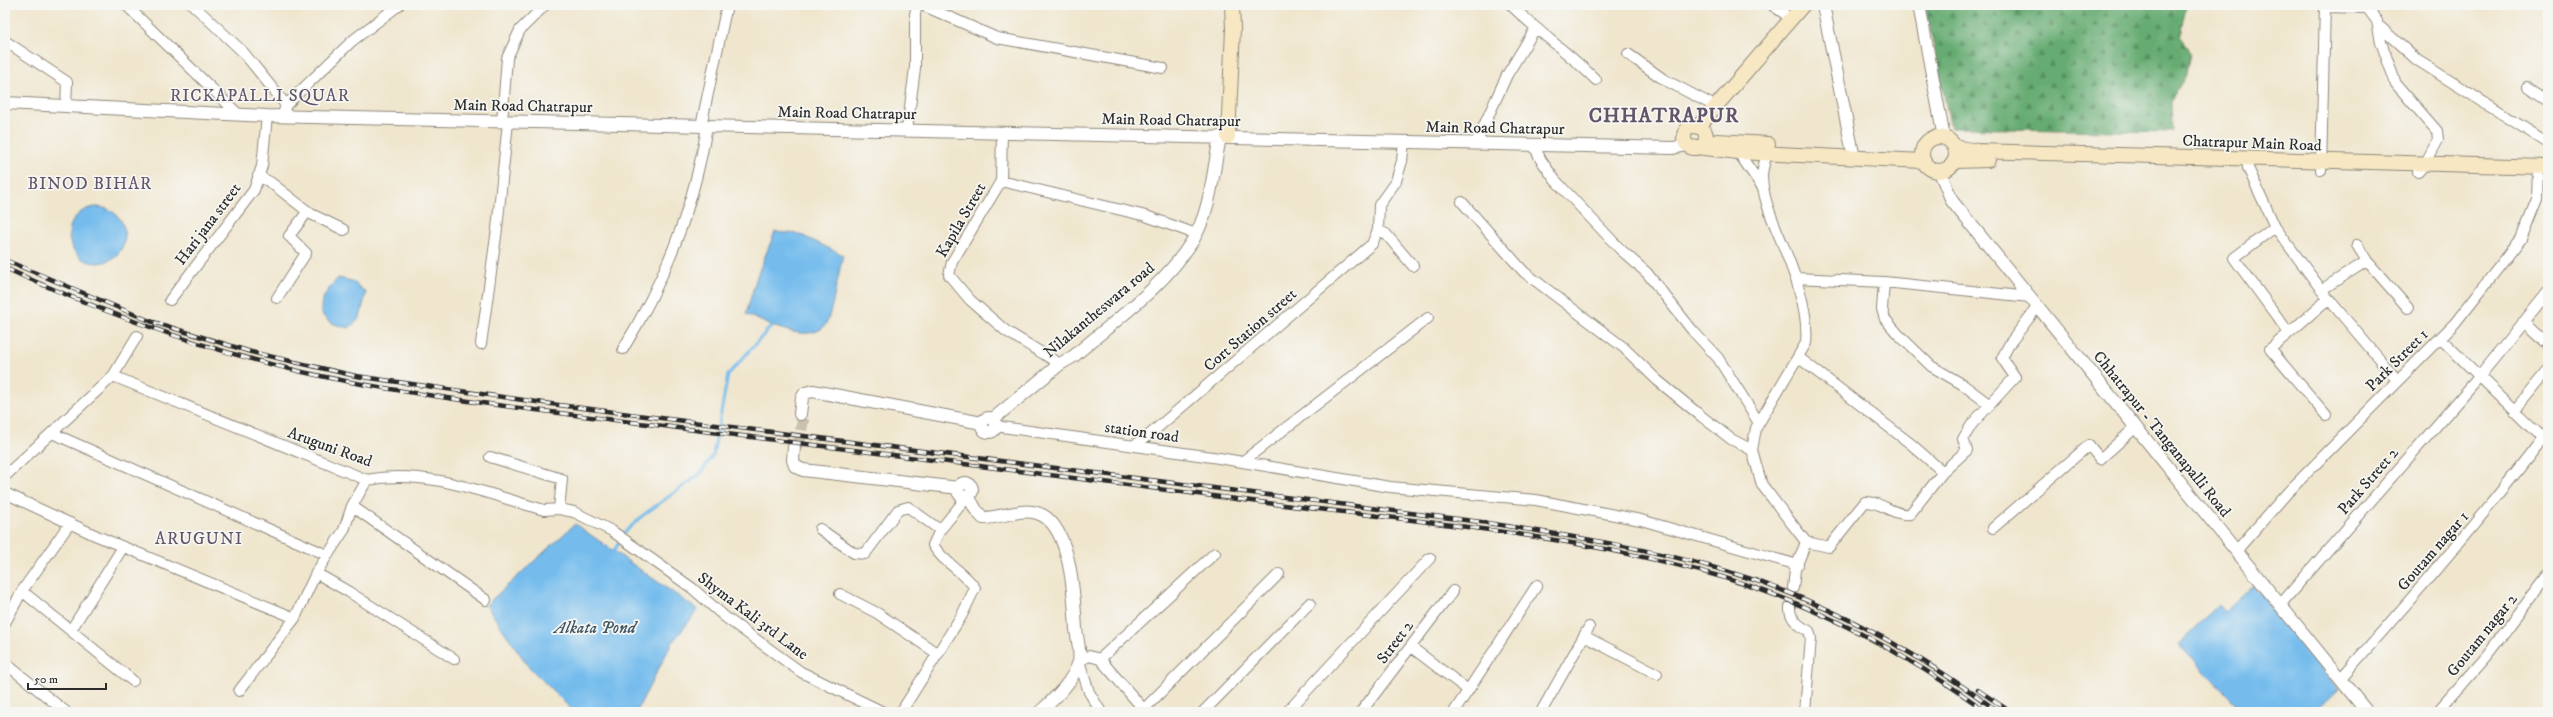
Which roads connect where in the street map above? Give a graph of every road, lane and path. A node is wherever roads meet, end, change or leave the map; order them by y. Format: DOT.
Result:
graph roads {
  1 [pos="126,5"];
  2 [pos="193,5"];
  3 [pos="399,5"];
  4 [pos="544,5"];
  5 [pos="727,5"];
  6 [pos="917,5"];
  7 [pos="922,5"];
  8 [pos="1232,5"];
  9 [pos="1511,5"];
  10 [pos="1772,5"];
  11 [pos="1803,5"];
  12 [pos="1823,5"];
  13 [pos="1912,5"];
  14 [pos="1919,5"];
  15 [pos="2325,6"];
  16 [pos="2366,6"];
  17 [pos="1789,10"];
  18 [pos="2378,26"];
  19 [pos="1535,30"];
  20 [pos="5,41"];
  21 [pos="1628,54"];
  22 [pos="1163,68"];
  23 [pos="1596,80"];
  24 [pos="2527,87"];
  25 [pos="2548,102"];
  26 [pos="5,104"];
  27 [pos="1709,104"];
  28 [pos="286,105"];
  29 [pos="66,106"];
  30 [pos="238,114"];
  31 [pos="267,116"];
  32 [pos="282,117"];
  33 [pos="505,122"];
  34 [pos="704,126"];
  35 [pos="1694,127"];
  36 [pos="907,130"];
  37 [pos="1002,132"];
  38 [pos="1224,137"];
  39 [pos="1404,142"];
  40 [pos="1476,143"];
  41 [pos="2548,143"];
  42 [pos="1533,144"];
  43 [pos="1697,144"];
  44 [pos="1947,146"];
  45 [pos="1738,152"];
  46 [pos="1767,153"];
  47 [pos="1853,153"];
  48 [pos="1923,156"];
  49 [pos="2248,164"];
  50 [pos="2322,166"];
  51 [pos="2422,168"];
  52 [pos="2543,171"];
  53 [pos="1940,172"];
  54 [pos="258,176"];
  55 [pos="1001,181"];
  56 [pos="1763,188"];
  57 [pos="1462,202"];
  58 [pos="308,211"];
  59 [pos="2275,227"];
  60 [pos="344,230"];
  61 [pos="1378,230"];
  62 [pos="1196,234"];
  63 [pos="2357,246"];
  64 [pos="2367,261"];
  65 [pos="1413,266"];
  66 [pos="1795,278"];
  67 [pos="1884,282"];
  68 [pos="2321,290"];
  69 [pos="2548,292"];
  70 [pos="277,298"];
  71 [pos="2328,299"];
  72 [pos="170,300"];
  73 [pos="2034,301"];
  74 [pos="2408,308"];
  75 [pos="1428,318"];
  76 [pos="2523,322"];
  77 [pos="2289,333"];
  78 [pos="137,336"];
  79 [pos="2440,338"];
  80 [pos="481,344"];
  81 [pos="2548,345"];
  82 [pos="624,350"];
  83 [pos="1798,358"];
  84 [pos="1060,364"];
  85 [pos="2548,370"];
  86 [pos="112,376"];
  87 [pos="2479,377"];
  88 [pos="2397,380"];
  89 [pos="1990,405"];
  90 [pos="2514,410"];
  91 [pos="802,414"];
  92 [pos="2326,415"];
  93 [pos="1759,423"];
  94 [pos="988,424"];
  95 [pos="2136,427"];
  96 [pos="52,433"];
  97 [pos="2546,440"];
  98 [pos="1133,446"];
  99 [pos="796,448"];
  100 [pos="1752,450"];
  101 [pos="490,457"];
  102 [pos="1242,462"];
  103 [pos="1943,472"];
  104 [pos="5,476"];
  105 [pos="367,480"];
  106 [pos="5,493"];
  107 [pos="968,496"];
  108 [pos="352,506"];
  109 [pos="559,509"];
  110 [pos="70,523"];
  111 [pos="1993,528"];
  112 [pos="820,529"];
  113 [pos="940,530"];
  114 [pos="612,531"];
  115 [pos="1806,542"];
  116 [pos="123,546"];
  117 [pos="2236,551"];
  118 [pos="1215,553"];
  119 [pos="327,555"];
  120 [pos="1430,558"];
  121 [pos="1798,564"];
  122 [pos="316,573"];
  123 [pos="1279,574"];
  124 [pos="2548,575"];
  125 [pos="1537,584"];
  126 [pos="1793,588"];
  127 [pos="22,591"];
  128 [pos="1453,591"];
  129 [pos="840,594"];
  130 [pos="486,600"];
  131 [pos="1310,603"];
  132 [pos="2280,605"];
  133 [pos="1790,607"];
  134 [pos="295,618"];
  135 [pos="5,623"];
  136 [pos="71,630"];
  137 [pos="1411,647"];
  138 [pos="938,654"];
  139 [pos="454,659"];
  140 [pos="1100,659"];
  141 [pos="1079,661"];
  142 [pos="5,663"];
  143 [pos="1657,674"];
  144 [pos="2340,679"];
  145 [pos="133,681"];
  146 [pos="239,690"];
  147 [pos="1468,690"];
  148 [pos="1145,710"];
  149 [pos="66,712"];
  150 [pos="883,712"];
  151 [pos="901,712"];
  152 [pos="1040,712"];
  153 [pos="1101,712"];
  154 [pos="1203,712"];
  155 [pos="1288,712"];
  156 [pos="1361,712"];
  157 [pos="1454,712"];
  158 [pos="1542,712"];
  159 [pos="1805,712"];
  160 [pos="2367,712"];
  161 [pos="2437,712"];
  1 -- 30 [label="street"];
  2 -- 28 [label="street"];
  3 -- 28 [label="street"];
  4 -- 33 [label="street"];
  5 -- 34 [label="street"];
  6 -- 36 [label="street"];
  7 -- 22 [label="street"];
  8 -- 38 [label="main road"];
  9 -- 19 [label="street"];
  10 -- 17 [label="street"];
  11 -- 35 [label="main road"];
  12 -- 47 [label="street"];
  13 -- 44 [label="street"];
  14 -- 44 [label="street"];
  15 -- 16 [label="street"];
  15 -- 50 [label="street"];
  16 -- 18 [label="street"];
  17 -- 27 [label="main road"];
  18 -- 41 [label="street"];
  18 -- 51 [label="street"];
  19 -- 23 [label="street"];
  19 -- 40 [label="street"];
  20 -- 29 [label="street"];
  21 -- 27 [label="street"];
  24 -- 25 [label="street"];
  26 -- 29 [label="street, Main Road Chatrapur"];
  27 -- 35 [label="main road"];
  28 -- 32 [label="street"];
  29 -- 30 [label="street, Main Road Chatrapur"];
  30 -- 31 [label="street, Main Road Chatrapur"];
  31 -- 32 [label="street, Main Road Chatrapur"];
  31 -- 54 [label="street, Hari jana street"];
  32 -- 33 [label="street, Main Road Chatrapur"];
  33 -- 34 [label="street, Main Road Chatrapur"];
  33 -- 80 [label="street"];
  34 -- 36 [label="street, Main Road Chatrapur"];
  34 -- 82 [label="street"];
  35 -- 43 [label="main road"];
  35 -- 43 [label="main road"];
  36 -- 37 [label="street, Main Road Chatrapur"];
  37 -- 38 [label="street, Main Road Chatrapur"];
  37 -- 55 [label="street, Kapila Street"];
  38 -- 39 [label="street, Main Road Chatrapur"];
  38 -- 62 [label="street, Nilakantheswara road"];
  39 -- 40 [label="street, Main Road Chatrapur"];
  39 -- 61 [label="street"];
  40 -- 42 [label="street, Main Road Chatrapur"];
  42 -- 43 [label="street, Main Road Chatrapur"];
  42 -- 93 [label="street"];
  43 -- 45 [label="main road"];
  43 -- 47 [label="main road"];
  44 -- 48 [label="main road"];
  44 -- 49 [label="main road, Chatrapur Main Road"];
  44 -- 53 [label="main road"];
  45 -- 46 [label="main road"];
  45 -- 56 [label="street"];
  46 -- 47 [label="main road"];
  46 -- 56 [label="street"];
  47 -- 48 [label="main road"];
  48 -- 53 [label="main road"];
  49 -- 50 [label="main road, Chatrapur Main Road"];
  49 -- 59 [label="street"];
  50 -- 51 [label="main road, Chatrapur Main Road"];
  51 -- 52 [label="main road, Chatrapur Main Road"];
  52 -- 79 [label="street, Park Street 1"];
  53 -- 73 [label="street, Chhatrapur - Tanganapalli Road"];
  54 -- 58 [label="street"];
  54 -- 72 [label="street, Hari jana street"];
  55 -- 62 [label="street"];
  55 -- 84 [label="street, Kapila Street"];
  56 -- 66 [label="street"];
  57 -- 100 [label="street"];
  58 -- 60 [label="street"];
  58 -- 70 [label="street"];
  59 -- 68 [label="street"];
  59 -- 77 [label="street"];
  61 -- 65 [label="street"];
  61 -- 98 [label="street, Cort Station street"];
  62 -- 84 [label="street, Nilakantheswara road"];
  63 -- 64 [label="street"];
  64 -- 68 [label="street"];
  64 -- 74 [label="street"];
  66 -- 67 [label="street"];
  66 -- 83 [label="street"];
  67 -- 73 [label="street"];
  67 -- 89 [label="street"];
  68 -- 71 [label="street"];
  69 -- 76 [label="street, Park Street 2"];
  71 -- 77 [label="street"];
  71 -- 88 [label="street"];
  73 -- 89 [label="street"];
  73 -- 95 [label="street, Chhatrapur - Tanganapalli Road"];
  75 -- 102 [label="street"];
  76 -- 81 [label="street"];
  76 -- 87 [label="street, Park Street 2"];
  77 -- 92 [label="street"];
  78 -- 86 [label="street"];
  79 -- 87 [label="street"];
  79 -- 88 [label="street, Park Street 1"];
  83 -- 93 [label="street"];
  83 -- 103 [label="street"];
  84 -- 94 [label="street, Nilakantheswara road"];
  85 -- 90 [label="street"];
  86 -- 96 [label="street"];
  86 -- 105 [label="street, Aruguni Road"];
  87 -- 90 [label="street"];
  87 -- 132 [label="street, Park Street 2"];
  88 -- 117 [label="street, Park Street 1"];
  89 -- 103 [label="street"];
  90 -- 97 [label="street"];
  91 -- 94 [label="street"];
  93 -- 100 [label="street"];
  94 -- 98 [label="street, station road"];
  95 -- 111 [label="street"];
  95 -- 117 [label="street, Chhatrapur - Tanganapalli Road"];
  96 -- 104 [label="street"];
  96 -- 119 [label="street"];
  97 -- 144 [label="street, Goutam nagar 1"];
  98 -- 102 [label="street, station road"];
  99 -- 107 [label="street"];
  100 -- 115 [label="street"];
  101 -- 109 [label="street"];
  102 -- 121 [label="street, station road"];
  103 -- 115 [label="street"];
  105 -- 108 [label="street"];
  105 -- 109 [label="street, Aruguni Road"];
  106 -- 110 [label="street"];
  107 -- 113 [label="street"];
  107 -- 141 [label="street"];
  108 -- 119 [label="street"];
  108 -- 130 [label="street"];
  109 -- 114 [label="street, Aruguni Road"];
  110 -- 116 [label="street"];
  110 -- 127 [label="street"];
  112 -- 113 [label="street"];
  113 -- 138 [label="street"];
  114 -- 150 [label="street, Shyma Kali 3rd Lane"];
  115 -- 121 [label="street"];
  116 -- 134 [label="street"];
  116 -- 136 [label="street"];
  117 -- 132 [label="street, Chhatrapur - Tanganapalli Road"];
  118 -- 140 [label="street"];
  119 -- 122 [label="street"];
  120 -- 155 [label="street"];
  121 -- 126 [label="street"];
  122 -- 134 [label="street"];
  122 -- 139 [label="street"];
  123 -- 148 [label="street"];
  124 -- 161 [label="street, Goutam nagar 2"];
  125 -- 147 [label="street"];
  127 -- 135 [label="street"];
  127 -- 136 [label="street"];
  128 -- 137 [label="street, Street 2"];
  129 -- 138 [label="street"];
  131 -- 154 [label="street"];
  132 -- 144 [label="street, Chhatrapur - Tanganapalli Road"];
  133 -- 159 [label="street"];
  134 -- 146 [label="street"];
  136 -- 145 [label="street"];
  137 -- 147 [label="street"];
  137 -- 156 [label="street, Street 2"];
  138 -- 151 [label="street"];
  140 -- 141 [label="street"];
  140 -- 148 [label="street"];
  141 -- 152 [label="street"];
  141 -- 153 [label="street"];
  142 -- 149 [label="street"];
  143 -- 158 [label="street"];
  144 -- 160 [label="street, Chhatrapur - Tanganapalli Road"];
  147 -- 157 [label="street"];
}
